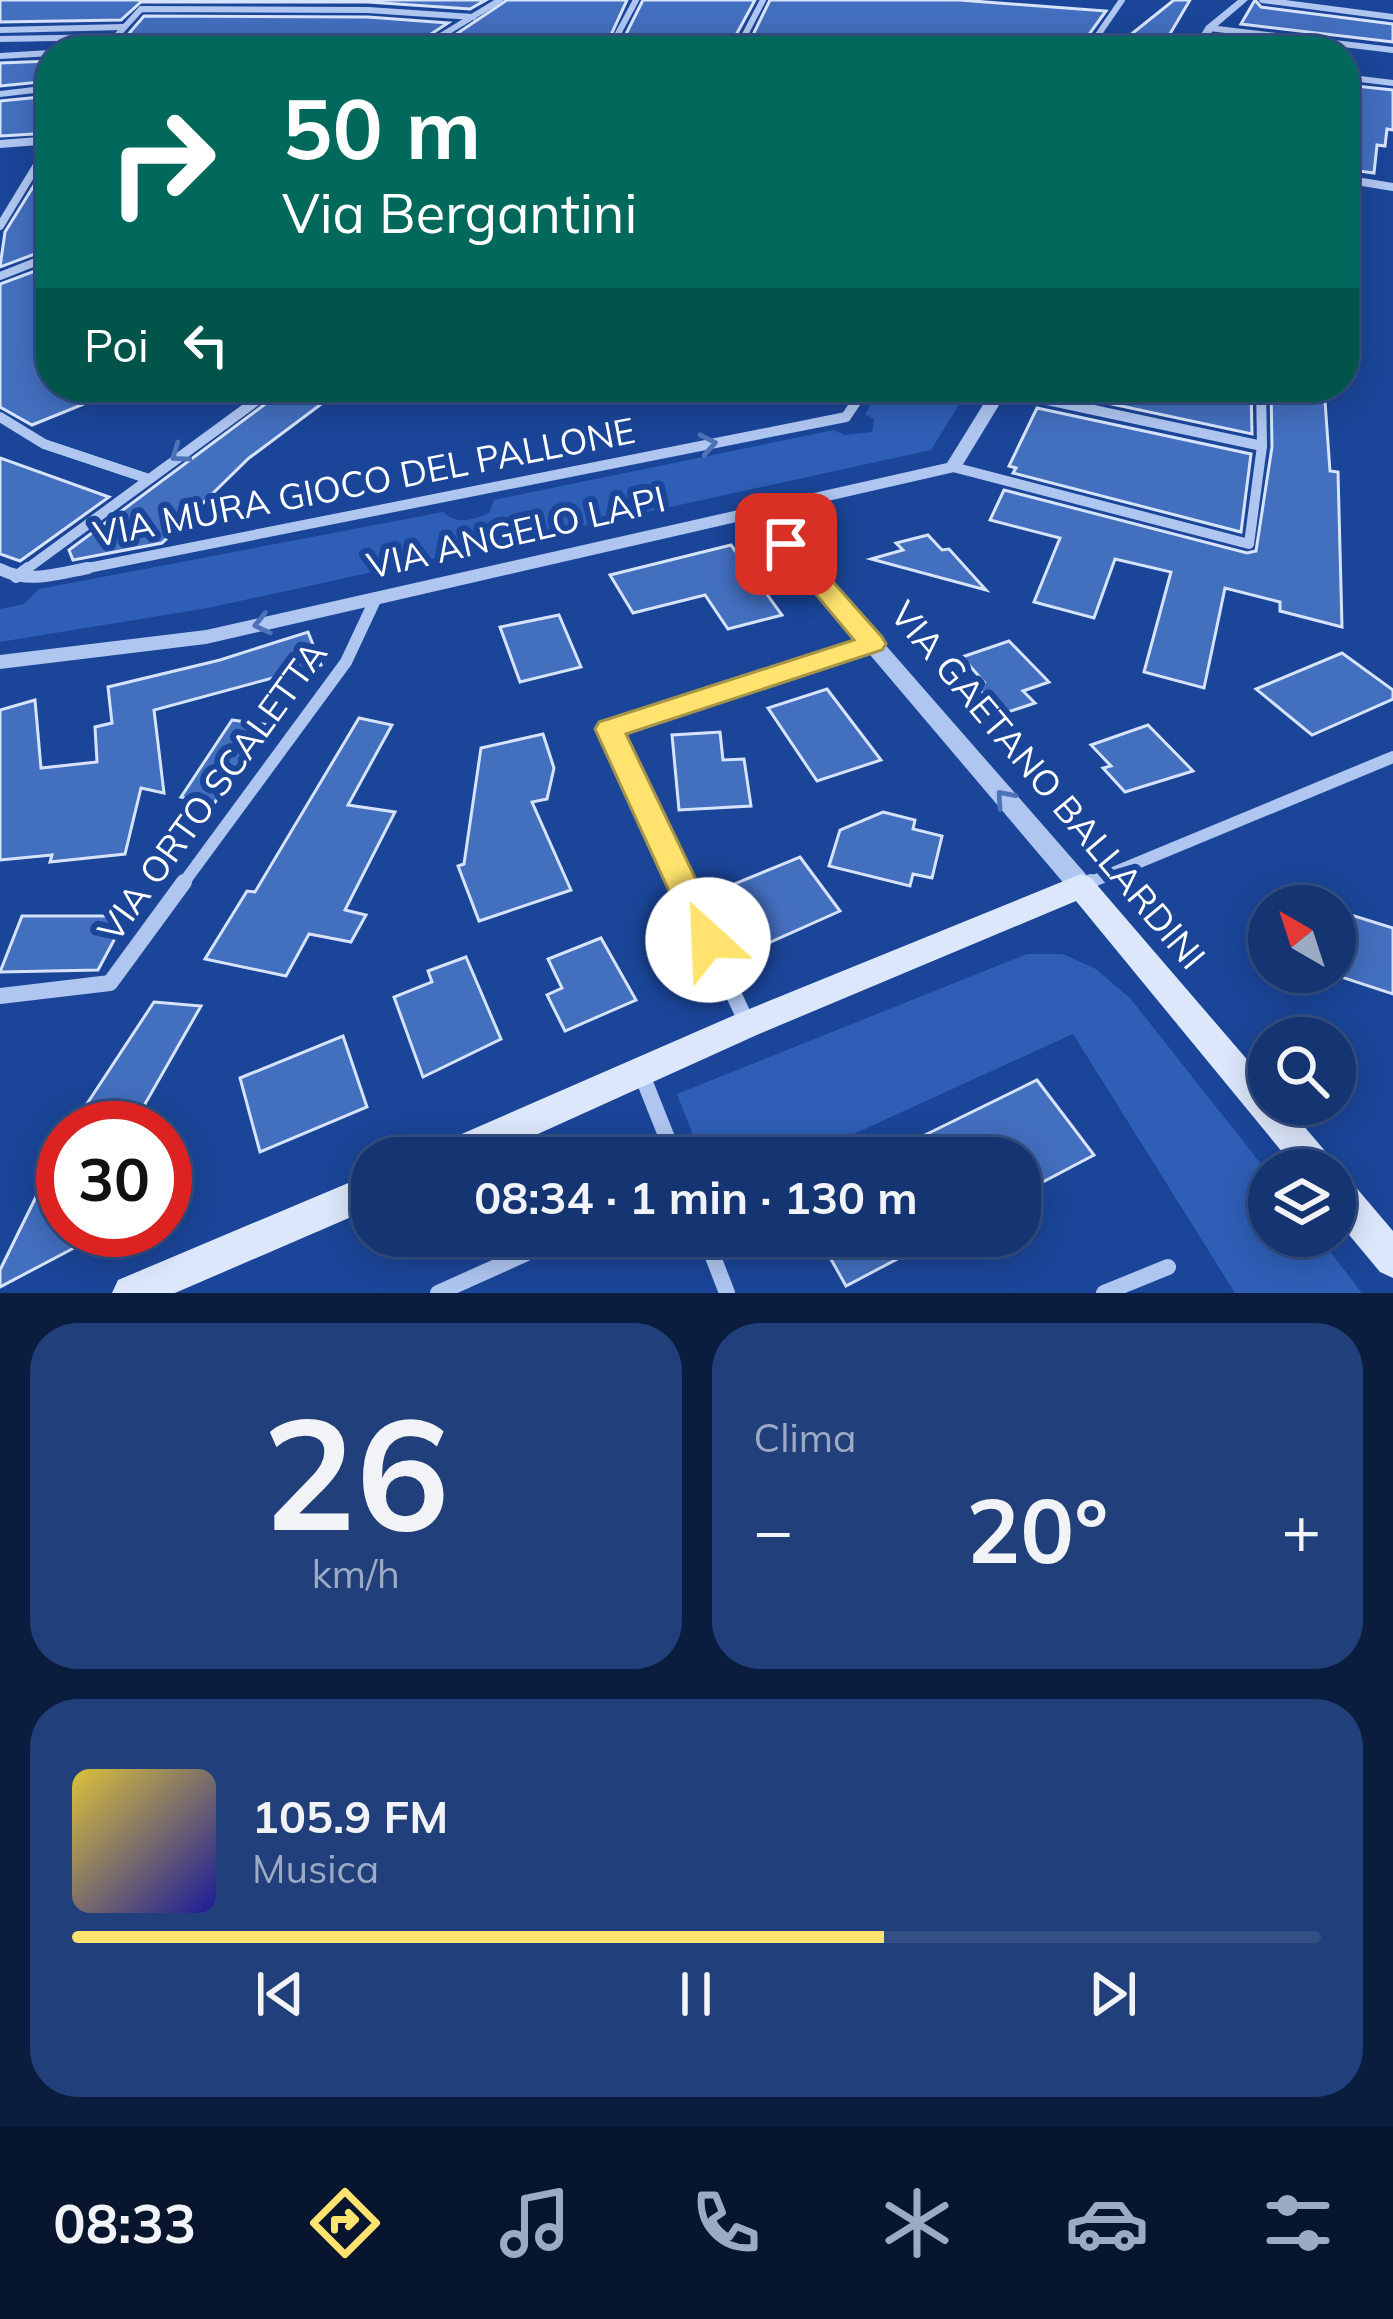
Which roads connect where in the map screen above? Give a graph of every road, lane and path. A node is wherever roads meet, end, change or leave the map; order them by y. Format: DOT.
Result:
graph roads {
  1 [pos="444,0"];
  2 [pos="500,0"];
  3 [pos="636,0"];
  4 [pos="763,0"];
  5 [pos="1122,0"];
  6 [pos="1244,0"];
  7 [pos="1262,0"];
  8 [pos="428,13"];
  9 [pos="473,17"];
  10 [pos="1393,17"];
  11 [pos="126,27"];
  12 [pos="1209,28"];
  13 [pos="0,35"];
  14 [pos="58,36"];
  15 [pos="117,36"];
  16 [pos="443,36"];
  17 [pos="617,36"];
  18 [pos="744,36"];
  19 [pos="1097,36"];
  20 [pos="1204,36"];
  21 [pos="1276,36"];
  22 [pos="1359,46"];
  23 [pos="1393,50"];
  24 [pos="36,54"];
  25 [pos="0,56"];
  26 [pos="1359,79"];
  27 [pos="1393,83"];
  28 [pos="36,90"];
  29 [pos="0,94"];
  30 [pos="36,142"];
  31 [pos="0,144"];
  32 [pos="36,166"];
  33 [pos="1359,181"];
  34 [pos="1393,187"];
  35 [pos="0,226"];
  36 [pos="36,262"];
  37 [pos="0,276"];
  38 [pos="254,402"];
  39 [pos="856,402"];
  40 [pos="992,402"];
  41 [pos="1064,402"];
  42 [pos="1261,402"];
  43 [pos="0,417"];
  44 [pos="1262,446"];
  45 [pos="953,466"];
  46 [pos="146,478"];
  47 [pos="758,511"];
  48 [pos="0,568"];
  49 [pos="16,577"];
  50 [pos="376,598"];
  51 [pos="872,644"];
  52 [pos="0,662"];
  53 [pos="1393,757"];
  54 [pos="1081,886"];
  55 [pos="0,996"];
  56 [pos="748,1024"];
  57 [pos="641,1075"];
  58 [pos="495,1137"];
  59 [pos="666,1137"];
  60 [pos="1300,1149"];
  61 [pos="351,1199"];
  62 [pos="1356,1215"];
  63 [pos="518,1257"];
  64 [pos="713,1257"];
  65 [pos="1393,1259"];
  66 [pos="1168,1267"];
  67 [pos="131,1293"];
  68 [pos="438,1293"];
  69 [pos="727,1293"];
  70 [pos="1104,1293"];
  1 -- 8 [label="street"];
  2 -- 9 [label="street"];
  3 -- 17 [label="street"];
  4 -- 18 [label="street"];
  5 -- 19 [label="street"];
  6 -- 12 [label="street"];
  7 -- 10 [label="street"];
  8 -- 9 [label="street"];
  8 -- 11 [label="street"];
  9 -- 16 [label="street"];
  11 -- 13 [label="street"];
  11 -- 15 [label="street"];
  12 -- 20 [label="street"];
  12 -- 21 [label="street"];
  13 -- 14 [label="street"];
  22 -- 23 [label="street"];
  24 -- 25 [label="street"];
  26 -- 27 [label="street"];
  28 -- 29 [label="street"];
  30 -- 31 [label="street"];
  32 -- 35 [label="street"];
  33 -- 34 [label="street"];
  36 -- 37 [label="street"];
  38 -- 46 [label="street, one-way"];
  49 -- 39 [label="street, VIA MURA GIOCO DEL PALLONE, one-way"];
  40 -- 45 [label="street"];
  41 -- 44 [label="street"];
  42 -- 44 [label="street"];
  43 -- 46 [label="street"];
  44 -- 45 [label="street"];
  45 -- 47 [label="street, VIA ANGELO LAPI"];
  46 -- 49 [label="street"];
  47 -- 50 [label="street, VIA ANGELO LAPI"];
  47 -- 51 [label="street, VIA GAETANO BALLARDINI"];
  48 -- 49 [label="street"];
  50 -- 52 [label="street, VIA ANGELO LAPI, one-way"];
  50 -- 55 [label="street, VIA ORTO SCALETTA"];
  54 -- 51 [label="street, VIA GAETANO BALLARDINI, one-way"];
  51 -- 56 [label="street"];
  53 -- 54 [label="street"];
  54 -- 56 [label="main road"];
  54 -- 60 [label="main road, VIA GAETANO BALLARDINI"];
  56 -- 57 [label="main road"];
  57 -- 58 [label="main road"];
  57 -- 59 [label="street"];
  61 -- 67 [label="main road"];
  62 -- 65 [label="main road"];
  63 -- 68 [label="street"];
  64 -- 69 [label="street"];
  66 -- 70 [label="street"];
}
